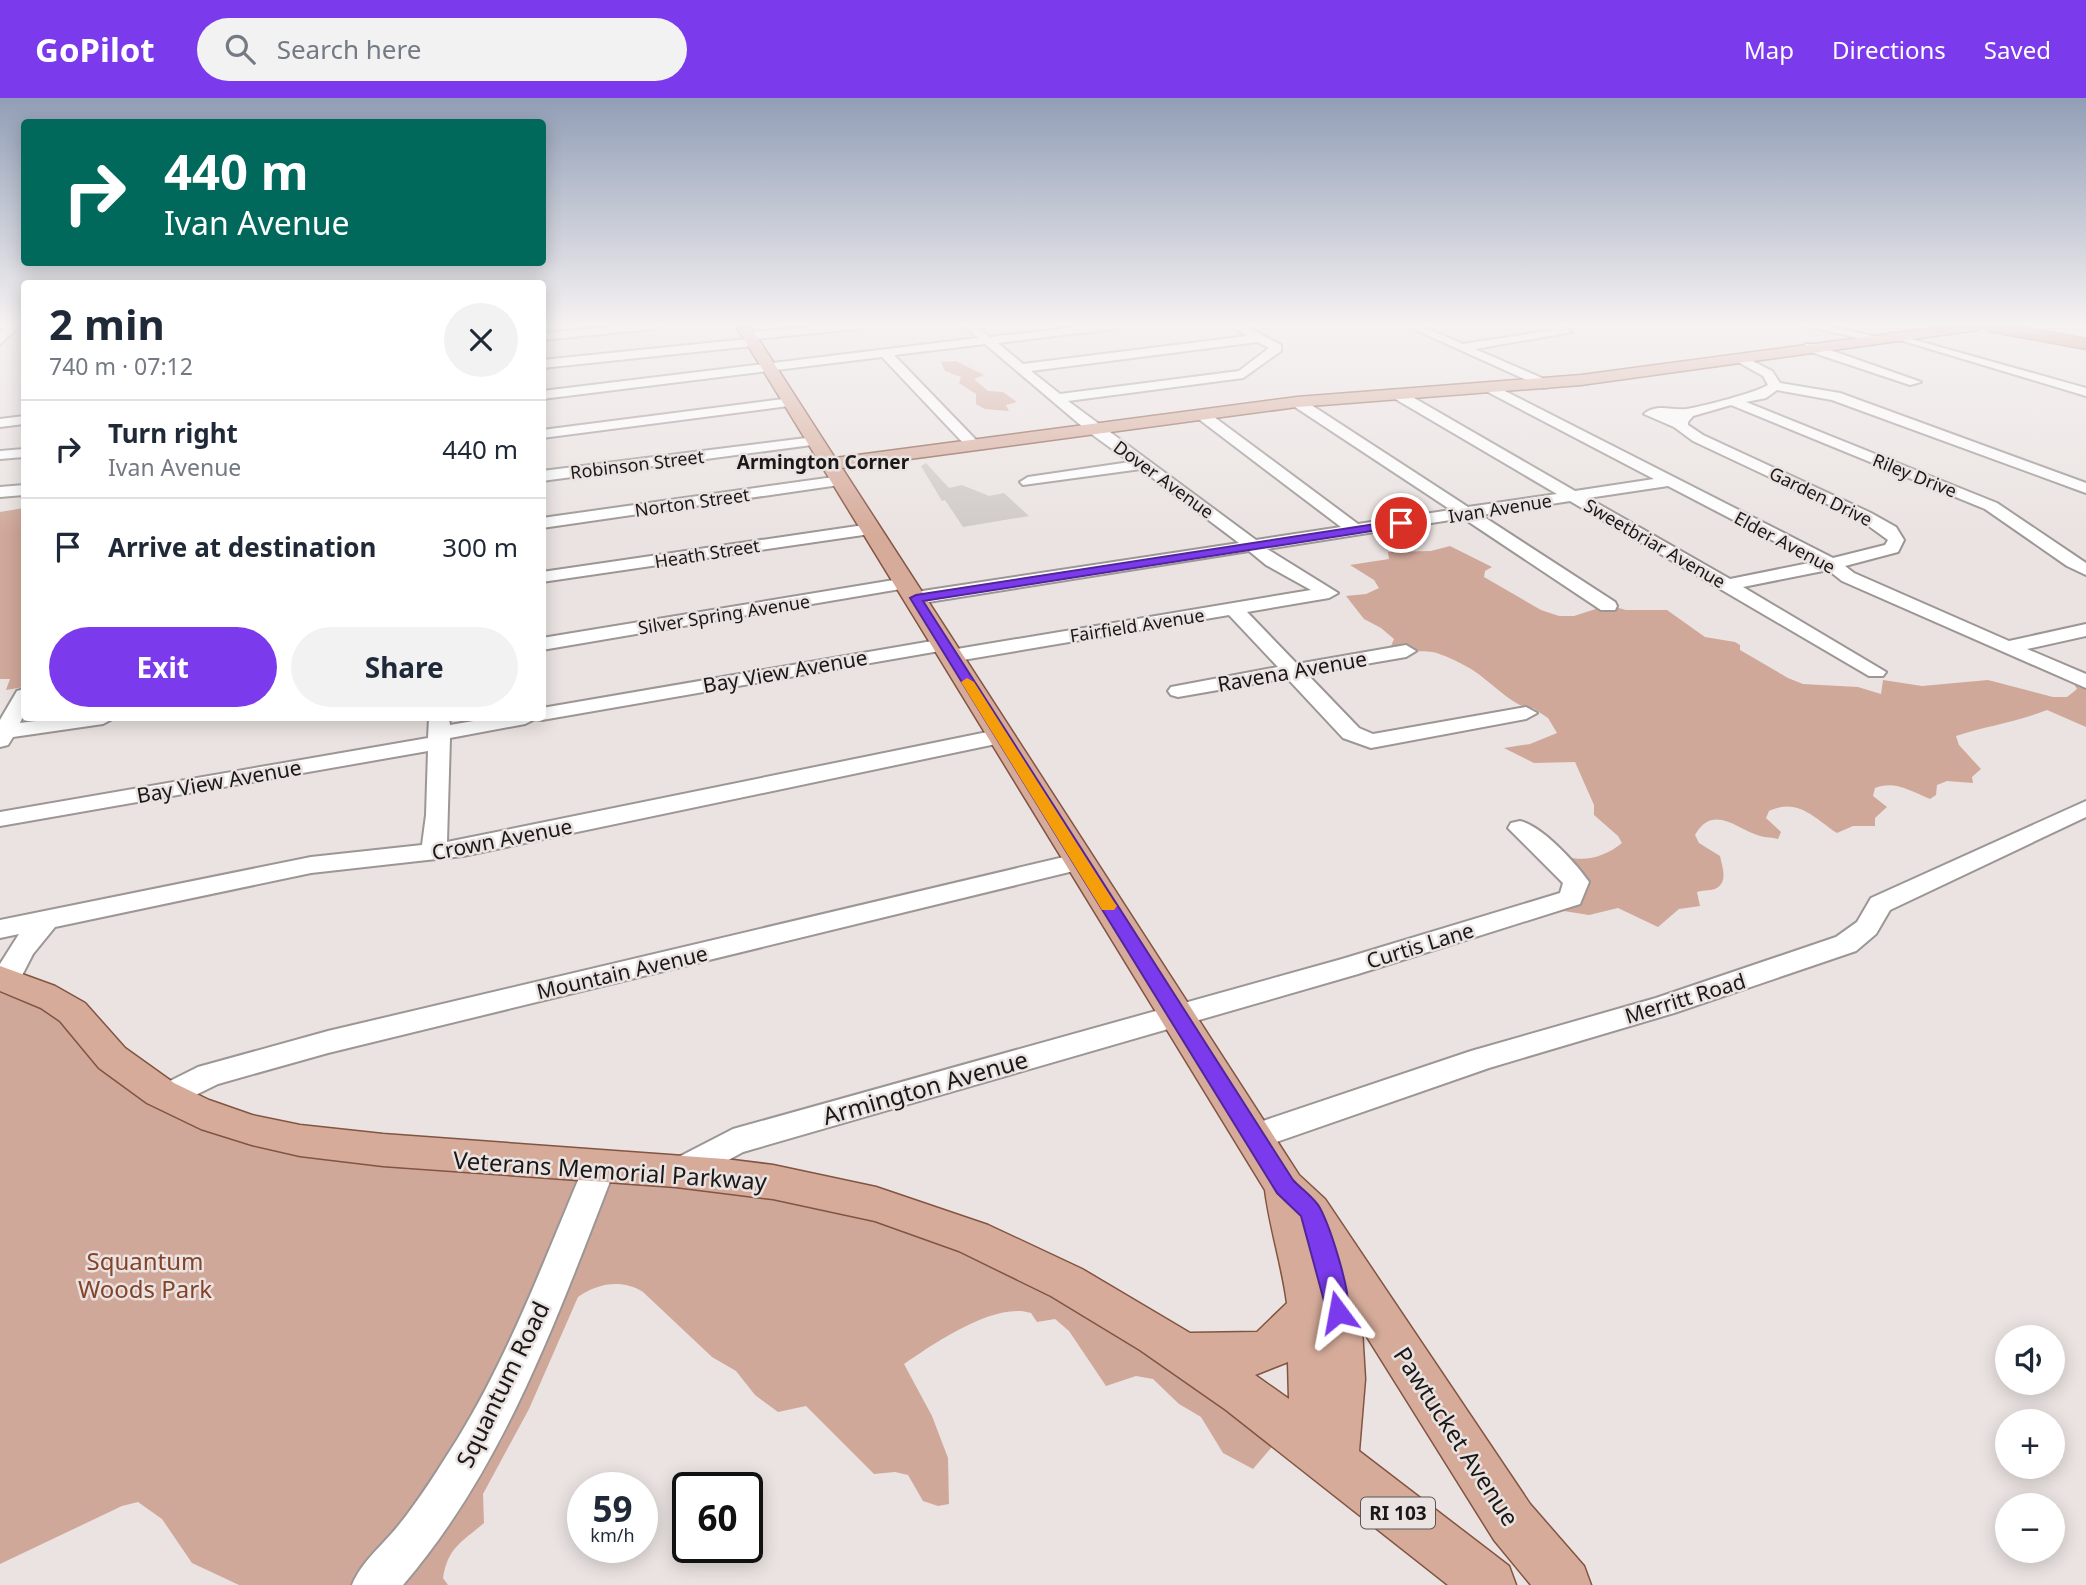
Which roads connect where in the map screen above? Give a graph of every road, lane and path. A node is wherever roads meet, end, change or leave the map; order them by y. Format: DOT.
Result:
graph roads {
  1 [pos="787,395"];
  2 [pos="926,395"];
  3 [pos="1056,395"];
  4 [pos="1079,395"];
  5 [pos="1380,395"];
  6 [pos="1399,395"];
  7 [pos="1506,395"];
  8 [pos="1762,395"];
  9 [pos="1831,395"];
  10 [pos="1059,398"];
  11 [pos="1732,401"];
  12 [pos="791,402"];
  13 [pos="1297,402"];
  14 [pos="1201,414"];
  15 [pos="21,420"];
  16 [pos="0,423"];
  17 [pos="1095,429"];
  18 [pos="546,433"];
  19 [pos="823,439"];
  20 [pos="856,444"];
  21 [pos="973,445"];
  22 [pos="940,449"];
  23 [pos="21,453"];
  24 [pos="0,455"];
  25 [pos="1144,464"];
  26 [pos="836,473"];
  27 [pos="546,475"];
  28 [pos="1669,481"];
  29 [pos="1028,482"];
  30 [pos="2086,488"];
  31 [pos="21,490"];
  32 [pos="0,492"];
  33 [pos="1572,496"];
  34 [pos="1469,513"];
  35 [pos="546,522"];
  36 [pos="871,529"];
  37 [pos="1355,530"];
  38 [pos="1255,547"];
  39 [pos="1833,565"];
  40 [pos="2086,570"];
  41 [pos="546,576"];
  42 [pos="1729,586"];
  43 [pos="911,591"];
  44 [pos="1324,594"];
  45 [pos="1608,606"];
  46 [pos="1234,610"];
  47 [pos="2086,630"];
  48 [pos="546,642"];
  49 [pos="2007,647"];
  50 [pos="947,650"];
  51 [pos="1406,651"];
  52 [pos="1290,670"];
  53 [pos="1876,672"];
  54 [pos="2086,682"];
  55 [pos="1178,691"];
  56 [pos="21,700"];
  57 [pos="546,713"];
  58 [pos="1526,713"];
  59 [pos="85,721"];
  60 [pos="505,721"];
  61 [pos="439,731"];
  62 [pos="1,735"];
  63 [pos="1002,736"];
  64 [pos="2086,808"];
  65 [pos="0,819"];
  66 [pos="1520,828"];
  67 [pos="433,853"];
  68 [pos="1081,861"];
  69 [pos="48,917"];
  70 [pos="0,929"];
  71 [pos="3,979"];
  72 [pos="1177,1014"];
  73 [pos="167,1097"];
  74 [pos="1256,1136"];
  75 [pos="600,1166"];
  76 [pos="679,1173"];
  77 [pos="1298,1199"];
  78 [pos="1310,1308"];
  79 [pos="1188,1354"];
  80 [pos="1320,1453"];
  81 [pos="374,1585"];
  82 [pos="1490,1585"];
  83 [pos="1565,1585"];
  1 -- 12 [label="main road, Pawtucket Avenue"];
  2 -- 21 [label="street"];
  3 -- 10 [label="street, Dover Avenue"];
  4 -- 10 [label="street"];
  5 -- 13 [label="main road"];
  6 -- 33 [label="street, Sweetbriar Avenue"];
  7 -- 28 [label="street, Elder Avenue"];
  8 -- 11 [label="street, Garden Drive"];
  9 -- 30 [label="street"];
  10 -- 17 [label="street, Dover Avenue"];
  11 -- 39 [label="street, Garden Drive"];
  11 -- 40 [label="street, Riley Drive"];
  12 -- 18 [label="street"];
  12 -- 19 [label="main road, Pawtucket Avenue"];
  13 -- 14 [label="main road"];
  13 -- 34 [label="street"];
  14 -- 17 [label="main road"];
  14 -- 37 [label="street"];
  15 -- 16 [label="street"];
  17 -- 21 [label="main road"];
  17 -- 25 [label="street, Dover Avenue"];
  19 -- 26 [label="main road, Pawtucket Avenue"];
  19 -- 27 [label="street, Robinson Street"];
  20 -- 22 [label="main road"];
  21 -- 22 [label="main road"];
  22 -- 26 [label="main road"];
  23 -- 24 [label="street"];
  25 -- 29 [label="street"];
  25 -- 38 [label="street, Dover Avenue"];
  26 -- 35 [label="street, Norton Street"];
  26 -- 36 [label="main road, Pawtucket Avenue"];
  28 -- 33 [label="street, Ivan Avenue"];
  28 -- 39 [label="street, Elder Avenue"];
  31 -- 32 [label="street"];
  33 -- 34 [label="street, Ivan Avenue"];
  33 -- 42 [label="street, Sweetbriar Avenue"];
  34 -- 37 [label="street, Ivan Avenue"];
  34 -- 45 [label="street"];
  36 -- 41 [label="street, Heath Street"];
  36 -- 43 [label="main road, Pawtucket Avenue"];
  37 -- 38 [label="street, Ivan Avenue"];
  38 -- 43 [label="street, Ivan Avenue"];
  38 -- 44 [label="street, Dover Avenue"];
  39 -- 42 [label="street"];
  39 -- 49 [label="street, Elder Avenue"];
  42 -- 53 [label="street, Sweetbriar Avenue"];
  43 -- 48 [label="street, Silver Spring Avenue"];
  43 -- 50 [label="main road, Pawtucket Avenue"];
  44 -- 46 [label="street, Fairfield Avenue"];
  46 -- 50 [label="street, Fairfield Avenue"];
  46 -- 52 [label="street"];
  47 -- 49 [label="street"];
  49 -- 54 [label="street, Elder Avenue"];
  50 -- 57 [label="street, Bay View Avenue"];
  50 -- 63 [label="main road, Pawtucket Avenue"];
  51 -- 52 [label="street, Ravena Avenue"];
  52 -- 55 [label="street, Ravena Avenue"];
  52 -- 58 [label="street"];
  56 -- 62 [label="street"];
  59 -- 62 [label="street"];
  60 -- 61 [label="street, Bay View Avenue"];
  61 -- 65 [label="street, Bay View Avenue"];
  61 -- 67 [label="street"];
  63 -- 67 [label="street, Crown Avenue"];
  63 -- 68 [label="main road, Pawtucket Avenue"];
  64 -- 74 [label="street, Merritt Road"];
  66 -- 72 [label="street, Curtis Lane"];
  67 -- 69 [label="street, Crown Avenue"];
  68 -- 72 [label="main road, Pawtucket Avenue"];
  68 -- 73 [label="street, Mountain Avenue"];
  69 -- 70 [label="street, Crown Avenue"];
  69 -- 71 [label="street"];
  71 -- 73 [label="main road, Veterans Memorial Parkway"];
  72 -- 74 [label="main road, Pawtucket Avenue"];
  72 -- 76 [label="street, Armington Avenue"];
  73 -- 75 [label="main road, Veterans Memorial Parkway"];
  74 -- 77 [label="main road, Pawtucket Avenue"];
  75 -- 76 [label="main road, Veterans Memorial Parkway"];
  75 -- 81 [label="street, Squantum Road"];
  76 -- 79 [label="main road, Veterans Memorial Parkway"];
  77 -- 78 [label="main road, Pawtucket Avenue"];
  77 -- 80 [label="main road, Pawtucket Avenue"];
  77 -- 83 [label="main road, Pawtucket Avenue"];
  78 -- 79 [label="main road"];
  78 -- 80 [label="main road, Pawtucket Avenue"];
  79 -- 80 [label="main road, Veterans Memorial Parkway"];
  80 -- 82 [label="main road, Veterans Memorial Parkway / RI 103"];
}
